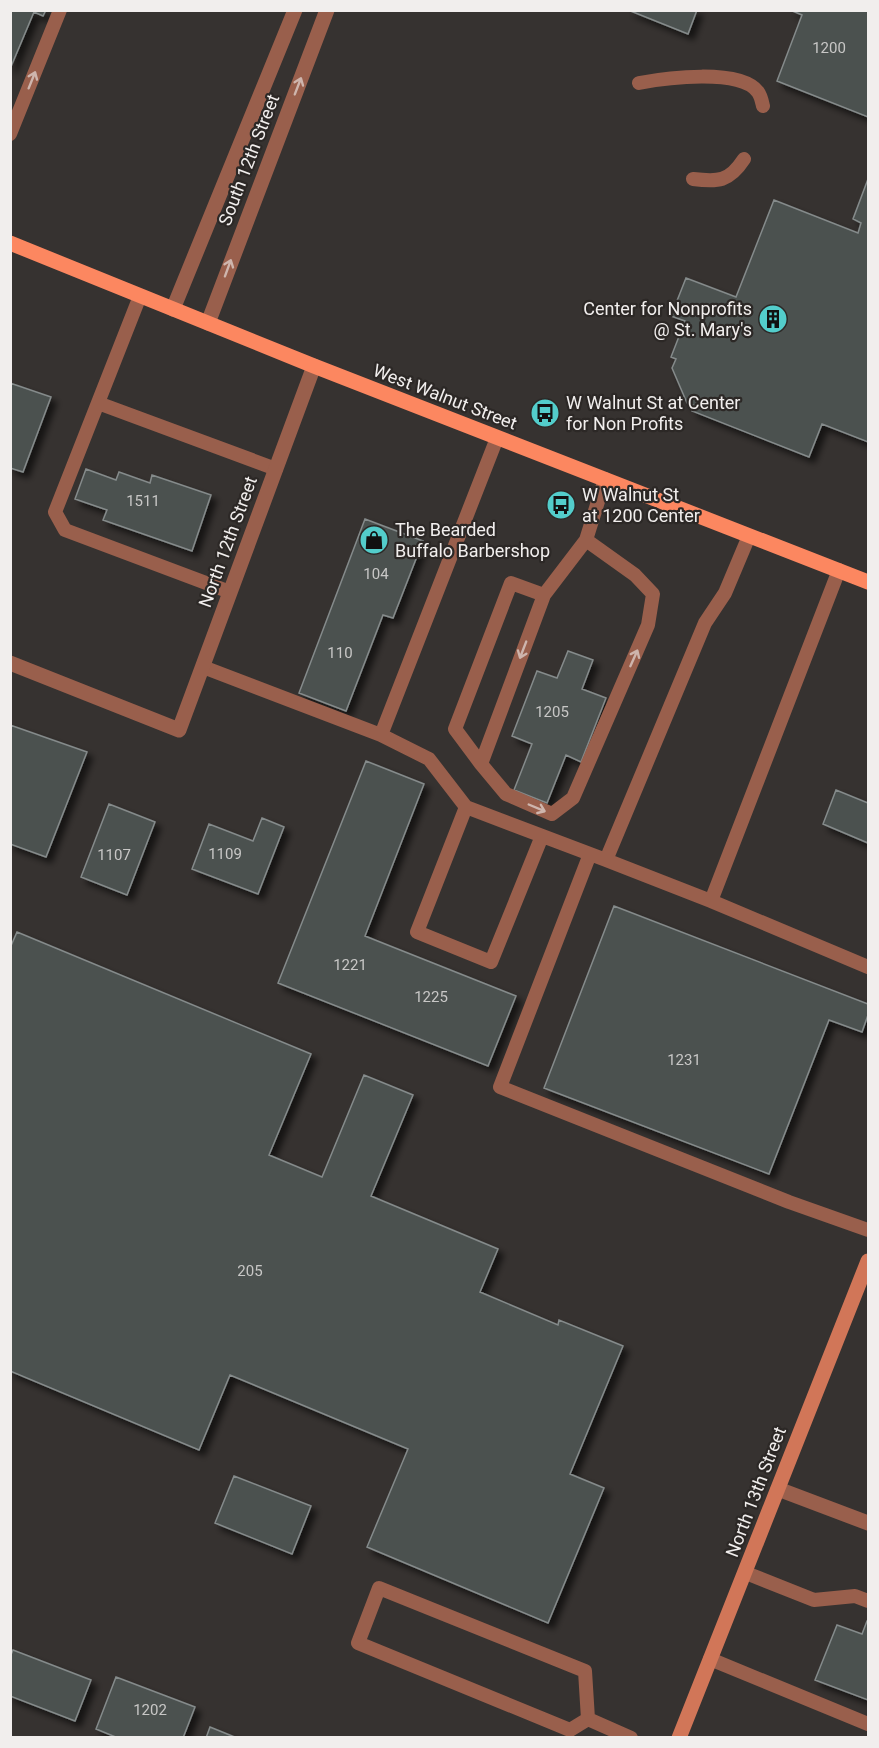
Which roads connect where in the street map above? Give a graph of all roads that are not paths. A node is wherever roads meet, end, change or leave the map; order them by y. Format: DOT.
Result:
graph roads {
  1 [pos="60,10"];
  2 [pos="295,10"];
  3 [pos="327,10"];
  4 [pos="639,83"];
  5 [pos="763,106"];
  6 [pos="10,134"];
  7 [pos="744,159"];
  8 [pos="693,179"];
  9 [pos="10,243"];
  10 [pos="140,296"];
  11 [pos="173,309"];
  12 [pos="208,323"];
  13 [pos="314,366"];
  14 [pos="98,403"];
  15 [pos="497,438"];
  16 [pos="276,469"];
  17 [pos="606,479"];
  18 [pos="749,536"];
  19 [pos="586,540"];
  20 [pos="839,570"];
  21 [pos="868,582"];
  22 [pos="230,592"];
  23 [pos="544,596"];
  24 [pos="10,663"];
  25 [pos="203,667"];
  26 [pos="381,735"];
  27 [pos="481,764"];
  28 [pos="466,807"];
  29 [pos="542,836"];
  30 [pos="590,854"];
  31 [pos="606,860"];
  32 [pos="711,901"];
  33 [pos="868,967"];
  34 [pos="868,1230"];
  35 [pos="868,1261"];
  36 [pos="778,1489"];
  37 [pos="868,1523"];
  38 [pos="746,1573"];
  39 [pos="868,1601"];
  40 [pos="710,1659"];
  41 [pos="588,1719"];
  42 [pos="868,1724"];
  43 [pos="631,1737"];
  44 [pos="680,1737"];
  6 -- 1 [label="lane, one-way"];
  2 -- 11 [label="street, South 12th Street"];
  12 -- 3 [label="street, South 12th Street, one-way"];
  4 -- 5 [label="lane"];
  7 -- 8 [label="lane"];
  9 -- 10 [label="main road, West Walnut Street"];
  10 -- 11 [label="main road, West Walnut Street"];
  10 -- 14 [label="lane"];
  11 -- 12 [label="main road, West Walnut Street"];
  12 -- 13 [label="main road, West Walnut Street"];
  13 -- 15 [label="main road, West Walnut Street"];
  13 -- 16 [label="street, North 12th Street"];
  14 -- 16 [label="lane"];
  14 -- 22 [label="lane"];
  15 -- 17 [label="main road, West Walnut Street"];
  15 -- 26 [label="lane"];
  16 -- 22 [label="street, North 12th Street"];
  17 -- 18 [label="main road, West Walnut Street"];
  17 -- 19 [label="lane"];
  18 -- 20 [label="main road, West Walnut Street"];
  18 -- 31 [label="lane"];
  19 -- 23 [label="lane"];
  27 -- 19 [label="lane, one-way"];
  20 -- 21 [label="main road, West Walnut Street"];
  20 -- 32 [label="lane"];
  22 -- 25 [label="street, North 12th Street"];
  23 -- 27 [label="lane, one-way"];
  23 -- 27 [label="lane"];
  24 -- 25 [label="street, North 12th Street"];
  25 -- 26 [label="lane"];
  26 -- 28 [label="lane"];
  28 -- 29 [label="lane"];
  28 -- 29 [label="lane"];
  29 -- 30 [label="lane"];
  30 -- 31 [label="lane"];
  30 -- 34 [label="lane"];
  31 -- 32 [label="lane"];
  32 -- 33 [label="lane"];
  35 -- 36 [label="main road, North 13th Street"];
  36 -- 37 [label="street"];
  36 -- 38 [label="main road, North 13th Street"];
  38 -- 39 [label="lane"];
  38 -- 40 [label="main road, North 13th Street"];
  40 -- 42 [label="lane"];
  40 -- 44 [label="main road, North 13th Street"];
  41 -- 41 [label="lane"];
  41 -- 43 [label="lane"];
}
